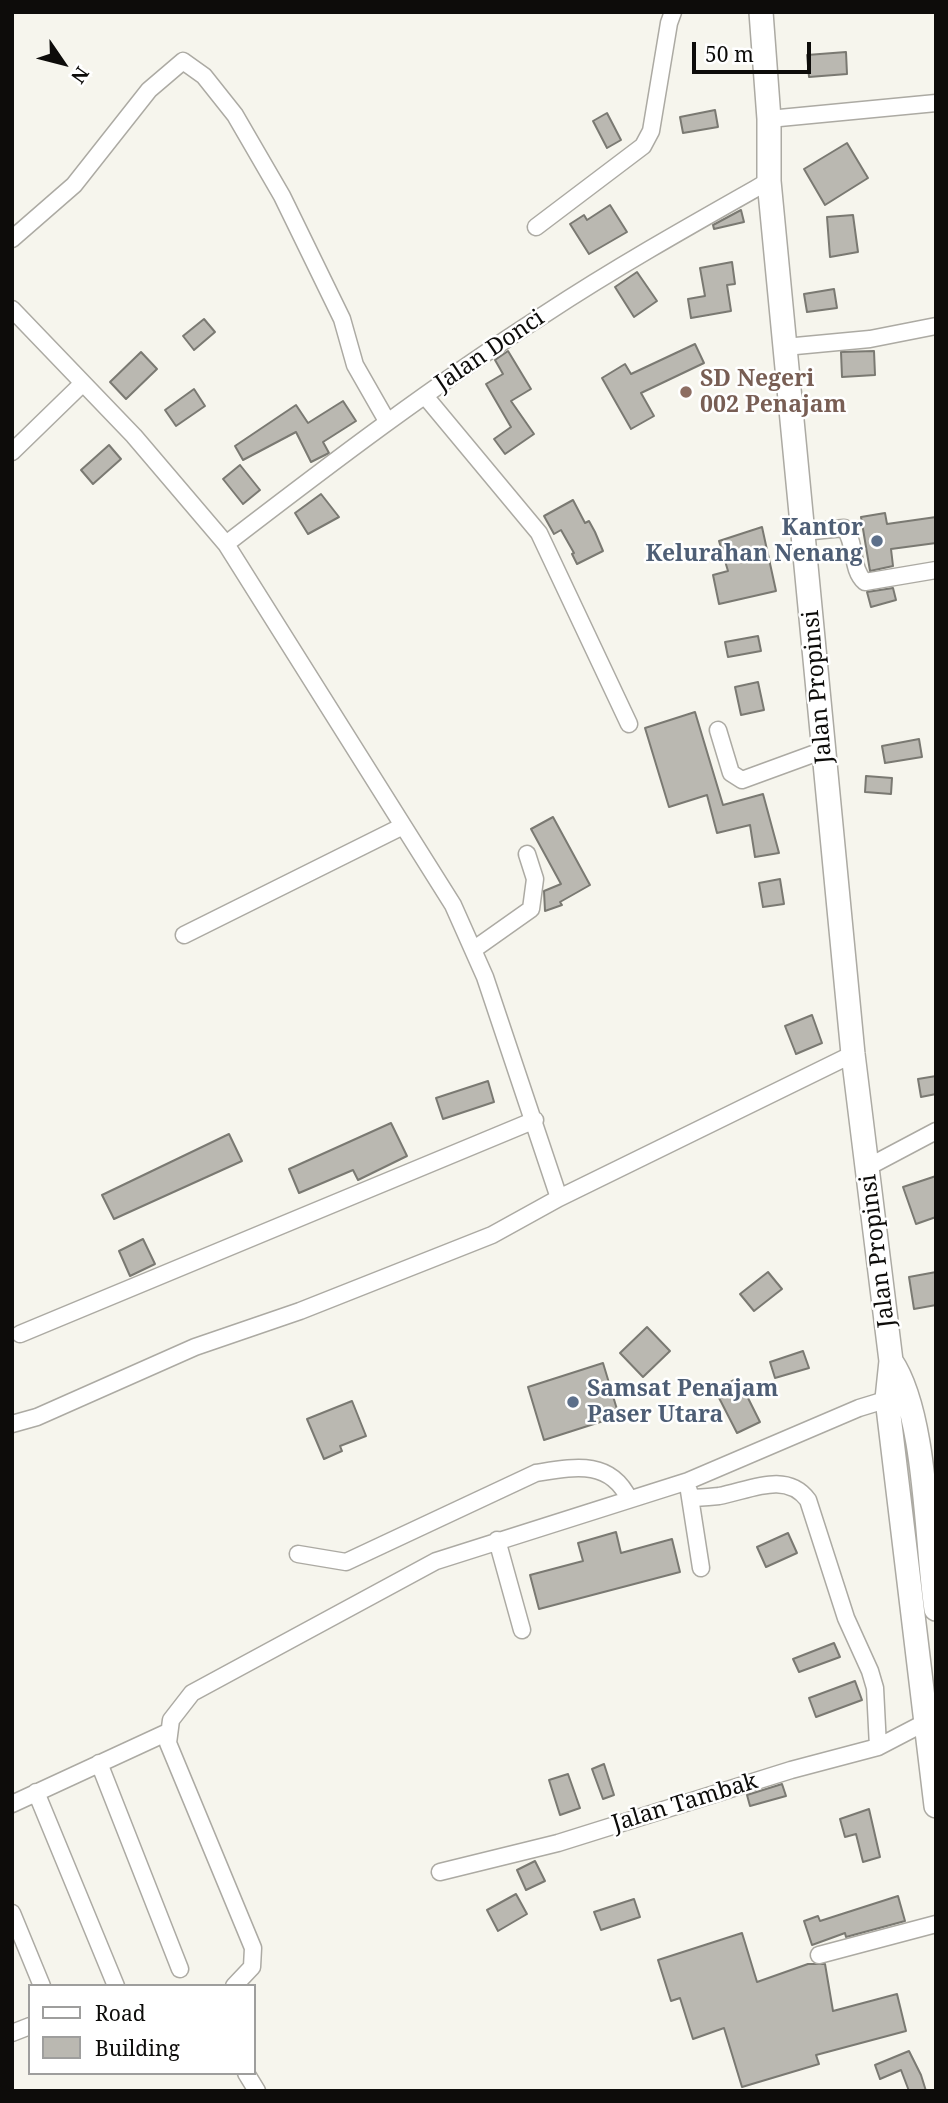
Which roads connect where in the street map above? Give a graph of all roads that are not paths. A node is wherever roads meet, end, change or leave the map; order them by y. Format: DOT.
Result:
graph roads {
  1 [pos="673,12"];
  2 [pos="761,12"];
  3 [pos="936,103"];
  4 [pos="769,119"];
  5 [pos="769,181"];
  6 [pos="536,227"];
  7 [pos="12,239"];
  8 [pos="12,309"];
  9 [pos="936,326"];
  10 [pos="785,346"];
  11 [pos="83,383"];
  12 [pos="425,396"];
  13 [pos="387,421"];
  14 [pos="12,452"];
  15 [pos="803,532"];
  16 [pos="226,544"];
  17 [pos="936,570"];
  18 [pos="629,724"];
  19 [pos="718,730"];
  20 [pos="824,750"];
  21 [pos="403,826"];
  22 [pos="527,854"];
  23 [pos="184,935"];
  24 [pos="473,950"];
  25 [pos="853,1054"];
  26 [pos="535,1120"];
  27 [pos="936,1131"];
  28 [pos="868,1167"];
  29 [pos="559,1198"];
  30 [pos="20,1334"];
  31 [pos="898,1396"];
  32 [pos="12,1424"];
  33 [pos="688,1481"];
  34 [pos="690,1498"];
  35 [pos="629,1499"];
  36 [pos="497,1540"];
  37 [pos="298,1554"];
  38 [pos="701,1568"];
  39 [pos="936,1609"];
  40 [pos="522,1630"];
  41 [pos="926,1721"];
  42 [pos="168,1732"];
  43 [pos="878,1747"];
  44 [pos="99,1763"];
  45 [pos="36,1792"];
  46 [pos="12,1804"];
  47 [pos="936,1806"];
  48 [pos="440,1872"];
  49 [pos="12,1913"];
  50 [pos="936,1924"];
  51 [pos="819,1955"];
  52 [pos="180,1969"];
  53 [pos="41,1984"];
  54 [pos="115,1984"];
  55 [pos="236,1984"];
  56 [pos="247,2075"];
  57 [pos="257,2091"];
  1 -- 6 [label="street"];
  2 -- 4 [label="highway, Jalan Propinsi"];
  3 -- 4 [label="street"];
  4 -- 5 [label="highway, Jalan Propinsi"];
  5 -- 10 [label="highway, Jalan Propinsi"];
  5 -- 12 [label="street, Jalan Donci"];
  7 -- 13 [label="street"];
  8 -- 11 [label="street"];
  9 -- 10 [label="street"];
  10 -- 15 [label="highway, Jalan Propinsi"];
  11 -- 14 [label="street"];
  11 -- 16 [label="street"];
  12 -- 13 [label="street, Jalan Donci"];
  12 -- 18 [label="street"];
  13 -- 16 [label="street, Jalan Donci"];
  15 -- 17 [label="street"];
  15 -- 20 [label="highway, Jalan Propinsi"];
  16 -- 21 [label="street"];
  19 -- 20 [label="street"];
  20 -- 25 [label="highway, Jalan Propinsi"];
  21 -- 23 [label="street"];
  21 -- 24 [label="street"];
  22 -- 24 [label="street"];
  24 -- 26 [label="street"];
  25 -- 28 [label="highway, Jalan Propinsi"];
  25 -- 29 [label="street"];
  26 -- 29 [label="street"];
  26 -- 30 [label="street"];
  27 -- 28 [label="street"];
  28 -- 31 [label="highway, Jalan Propinsi"];
  29 -- 32 [label="street"];
  31 -- 33 [label="street"];
  31 -- 39 [label="highway"];
  31 -- 41 [label="highway, Jalan Propinsi"];
  33 -- 34 [label="street"];
  33 -- 35 [label="street"];
  34 -- 38 [label="street"];
  34 -- 43 [label="street"];
  35 -- 36 [label="street"];
  35 -- 37 [label="street"];
  36 -- 40 [label="street"];
  36 -- 42 [label="street"];
  41 -- 43 [label="street, Jalan Tambak"];
  41 -- 47 [label="highway, Jalan Propinsi"];
  42 -- 44 [label="street"];
  42 -- 55 [label="street"];
  43 -- 48 [label="street, Jalan Tambak"];
  44 -- 45 [label="street"];
  44 -- 52 [label="street"];
  45 -- 46 [label="street"];
  45 -- 54 [label="street"];
  49 -- 53 [label="street"];
  50 -- 51 [label="street"];
  56 -- 57 [label="street"];
}
